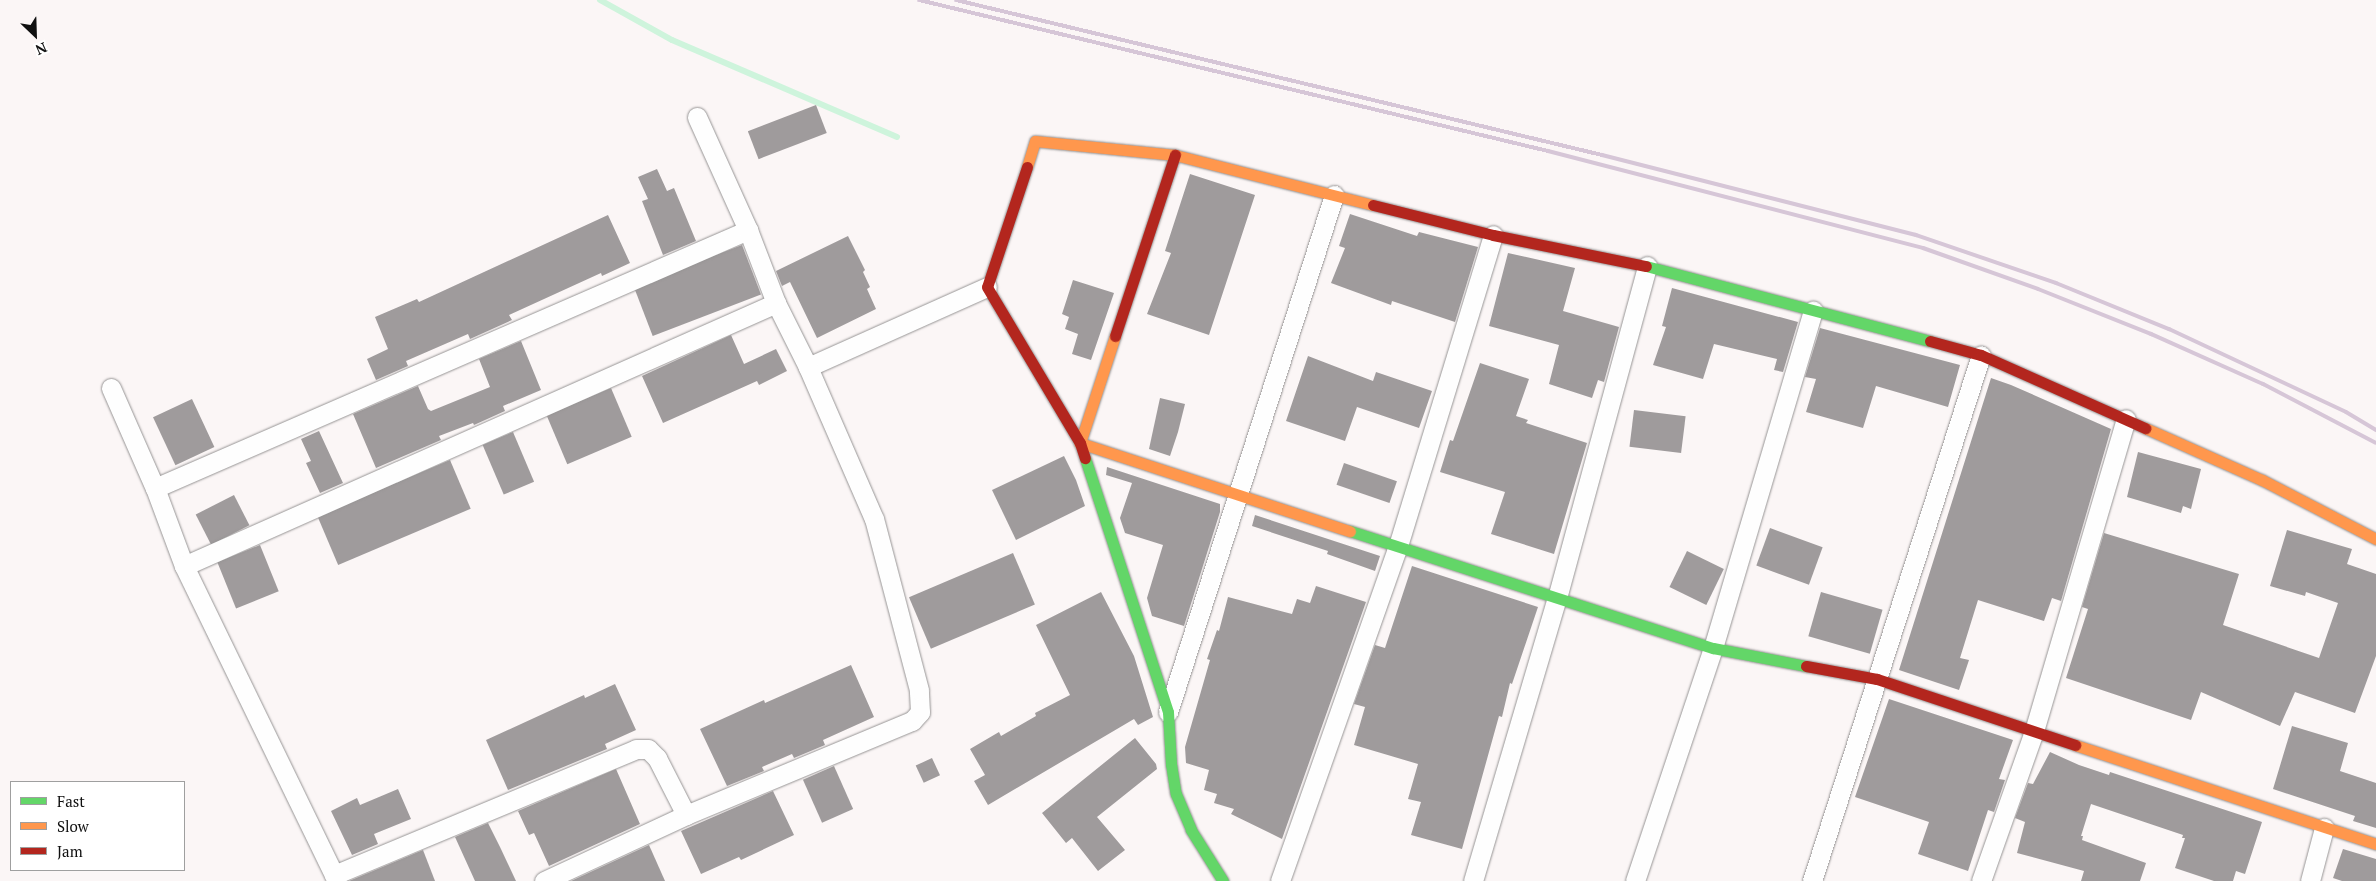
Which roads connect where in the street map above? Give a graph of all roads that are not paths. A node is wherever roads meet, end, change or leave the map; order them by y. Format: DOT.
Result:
graph roads {
  1 [pos="698,117"];
  2 [pos="1175,155"];
  3 [pos="1334,195"];
  4 [pos="748,230"];
  5 [pos="1493,235"];
  6 [pos="1647,266"];
  7 [pos="988,287"];
  8 [pos="776,303"];
  9 [pos="1813,311"];
  10 [pos="1980,355"];
  11 [pos="808,367"];
  12 [pos="111,388"];
  13 [pos="2126,419"];
  14 [pos="1080,443"];
  15 [pos="155,488"];
  16 [pos="1239,494"];
  17 [pos="2376,539"];
  18 [pos="1398,546"];
  19 [pos="184,566"];
  20 [pos="1558,598"];
  21 [pos="1712,648"];
  22 [pos="1876,679"];
  23 [pos="1168,712"];
  24 [pos="2034,730"];
  25 [pos="686,815"];
  26 [pos="2324,828"];
  27 [pos="2376,844"];
  28 [pos="335,878"];
  29 [pos="1283,880"];
  30 [pos="544,881"];
  31 [pos="1223,881"];
  32 [pos="1474,881"];
  33 [pos="1636,881"];
  34 [pos="1812,881"];
  35 [pos="1981,881"];
  36 [pos="2310,881"];
  1 -- 4 [label="street"];
  2 -- 3 [label="street"];
  2 -- 7 [label="street"];
  2 -- 14 [label="street"];
  3 -- 5 [label="street"];
  3 -- 16 [label="street"];
  4 -- 8 [label="street"];
  4 -- 15 [label="street"];
  5 -- 6 [label="street"];
  5 -- 18 [label="street"];
  6 -- 9 [label="street"];
  6 -- 20 [label="street"];
  7 -- 11 [label="street"];
  7 -- 14 [label="street"];
  8 -- 11 [label="street"];
  8 -- 19 [label="street"];
  9 -- 10 [label="street"];
  9 -- 21 [label="street"];
  10 -- 13 [label="street"];
  10 -- 22 [label="street"];
  11 -- 25 [label="street"];
  12 -- 15 [label="street"];
  13 -- 17 [label="street"];
  13 -- 24 [label="street"];
  14 -- 16 [label="street"];
  14 -- 23 [label="street"];
  15 -- 19 [label="street"];
  16 -- 18 [label="street"];
  16 -- 23 [label="street"];
  18 -- 20 [label="street"];
  18 -- 29 [label="street"];
  19 -- 28 [label="street"];
  20 -- 21 [label="street"];
  20 -- 32 [label="street"];
  21 -- 22 [label="street"];
  21 -- 33 [label="street"];
  22 -- 24 [label="street"];
  22 -- 34 [label="street"];
  23 -- 31 [label="street"];
  24 -- 26 [label="street"];
  24 -- 35 [label="street"];
  25 -- 28 [label="street"];
  25 -- 30 [label="street"];
  26 -- 27 [label="street"];
  26 -- 36 [label="street"];
}
